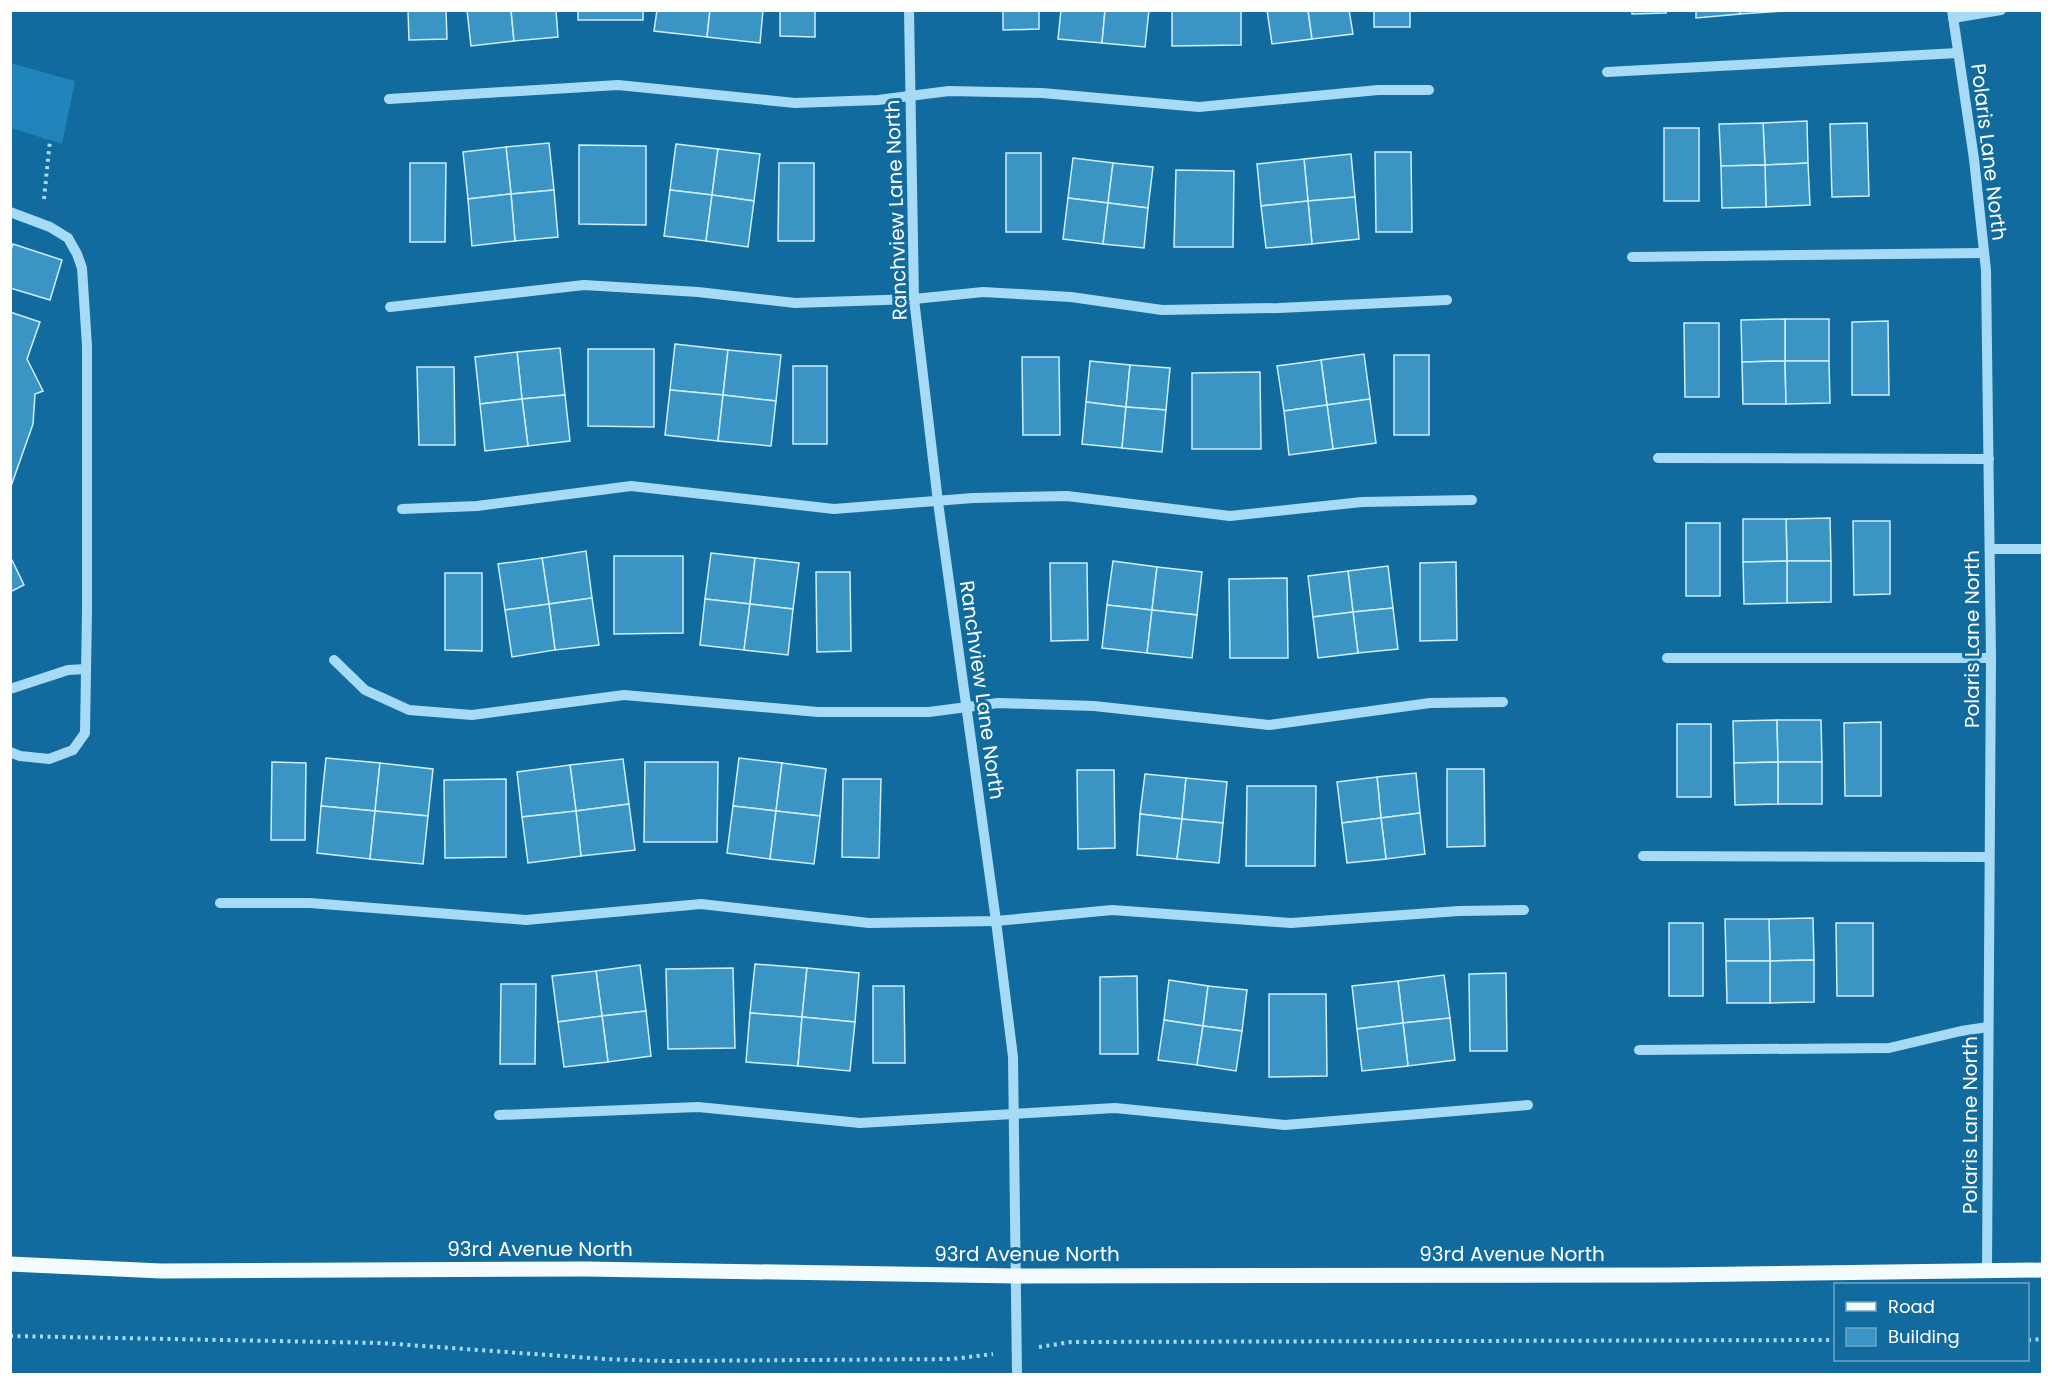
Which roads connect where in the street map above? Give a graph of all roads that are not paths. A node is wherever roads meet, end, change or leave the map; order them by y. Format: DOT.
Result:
graph roads {
  1 [pos="909,10"];
  2 [pos="2001,10"];
  3 [pos="1952,14"];
  4 [pos="1958,53"];
  5 [pos="1607,72"];
  6 [pos="1429,90"];
  7 [pos="910,97"];
  8 [pos="389,99"];
  9 [pos="10,212"];
  10 [pos="1984,253"];
  11 [pos="1632,257"];
  12 [pos="914,299"];
  13 [pos="1448,300"];
  14 [pos="390,307"];
  15 [pos="1658,458"];
  16 [pos="1989,459"];
  17 [pos="1472,500"];
  18 [pos="938,502"];
  19 [pos="402,509"];
  20 [pos="1990,549"];
  21 [pos="2043,549"];
  22 [pos="1667,657"];
  23 [pos="1991,657"];
  24 [pos="334,660"];
  25 [pos="86,669"];
  26 [pos="10,689"];
  27 [pos="1503,702"];
  28 [pos="966,708"];
  29 [pos="10,752"];
  30 [pos="1643,856"];
  31 [pos="1989,857"];
  32 [pos="220,903"];
  33 [pos="1524,910"];
  34 [pos="996,921"];
  35 [pos="1988,1027"];
  36 [pos="1639,1050"];
  37 [pos="1528,1105"];
  38 [pos="1014,1114"];
  39 [pos="499,1115"];
  40 [pos="10,1264"];
  41 [pos="1987,1270"];
  42 [pos="2043,1270"];
  43 [pos="1016,1276"];
  44 [pos="1017,1374"];
  1 -- 7 [label="street, Ranchview Lane North"];
  2 -- 3 [label="street"];
  3 -- 4 [label="street, Polaris Lane North"];
  4 -- 5 [label="street"];
  4 -- 10 [label="street, Polaris Lane North"];
  6 -- 7 [label="street"];
  7 -- 8 [label="street"];
  7 -- 12 [label="street, Ranchview Lane North"];
  9 -- 25 [label="street"];
  10 -- 11 [label="street"];
  10 -- 16 [label="street, Polaris Lane North"];
  12 -- 13 [label="street"];
  12 -- 14 [label="street"];
  12 -- 18 [label="street, Ranchview Lane North"];
  15 -- 16 [label="street"];
  16 -- 20 [label="street, Polaris Lane North"];
  17 -- 18 [label="street"];
  18 -- 19 [label="street"];
  18 -- 28 [label="street, Ranchview Lane North"];
  20 -- 21 [label="street"];
  20 -- 23 [label="street, Polaris Lane North"];
  22 -- 23 [label="street"];
  23 -- 31 [label="street, Polaris Lane North"];
  24 -- 28 [label="street"];
  25 -- 26 [label="street"];
  25 -- 29 [label="street"];
  27 -- 28 [label="street"];
  28 -- 34 [label="street, Ranchview Lane North"];
  30 -- 31 [label="street"];
  31 -- 35 [label="street, Polaris Lane North"];
  32 -- 34 [label="street"];
  33 -- 34 [label="street"];
  34 -- 38 [label="street, Ranchview Lane North"];
  35 -- 36 [label="street"];
  35 -- 41 [label="street, Polaris Lane North"];
  37 -- 38 [label="street"];
  38 -- 39 [label="street"];
  38 -- 43 [label="street, Ranchview Lane North"];
  40 -- 43 [label="main road, 93rd Avenue North"];
  41 -- 42 [label="main road, 93rd Avenue North"];
  41 -- 43 [label="main road, 93rd Avenue North"];
  43 -- 44 [label="street, Ranchview Lane North"];
}
